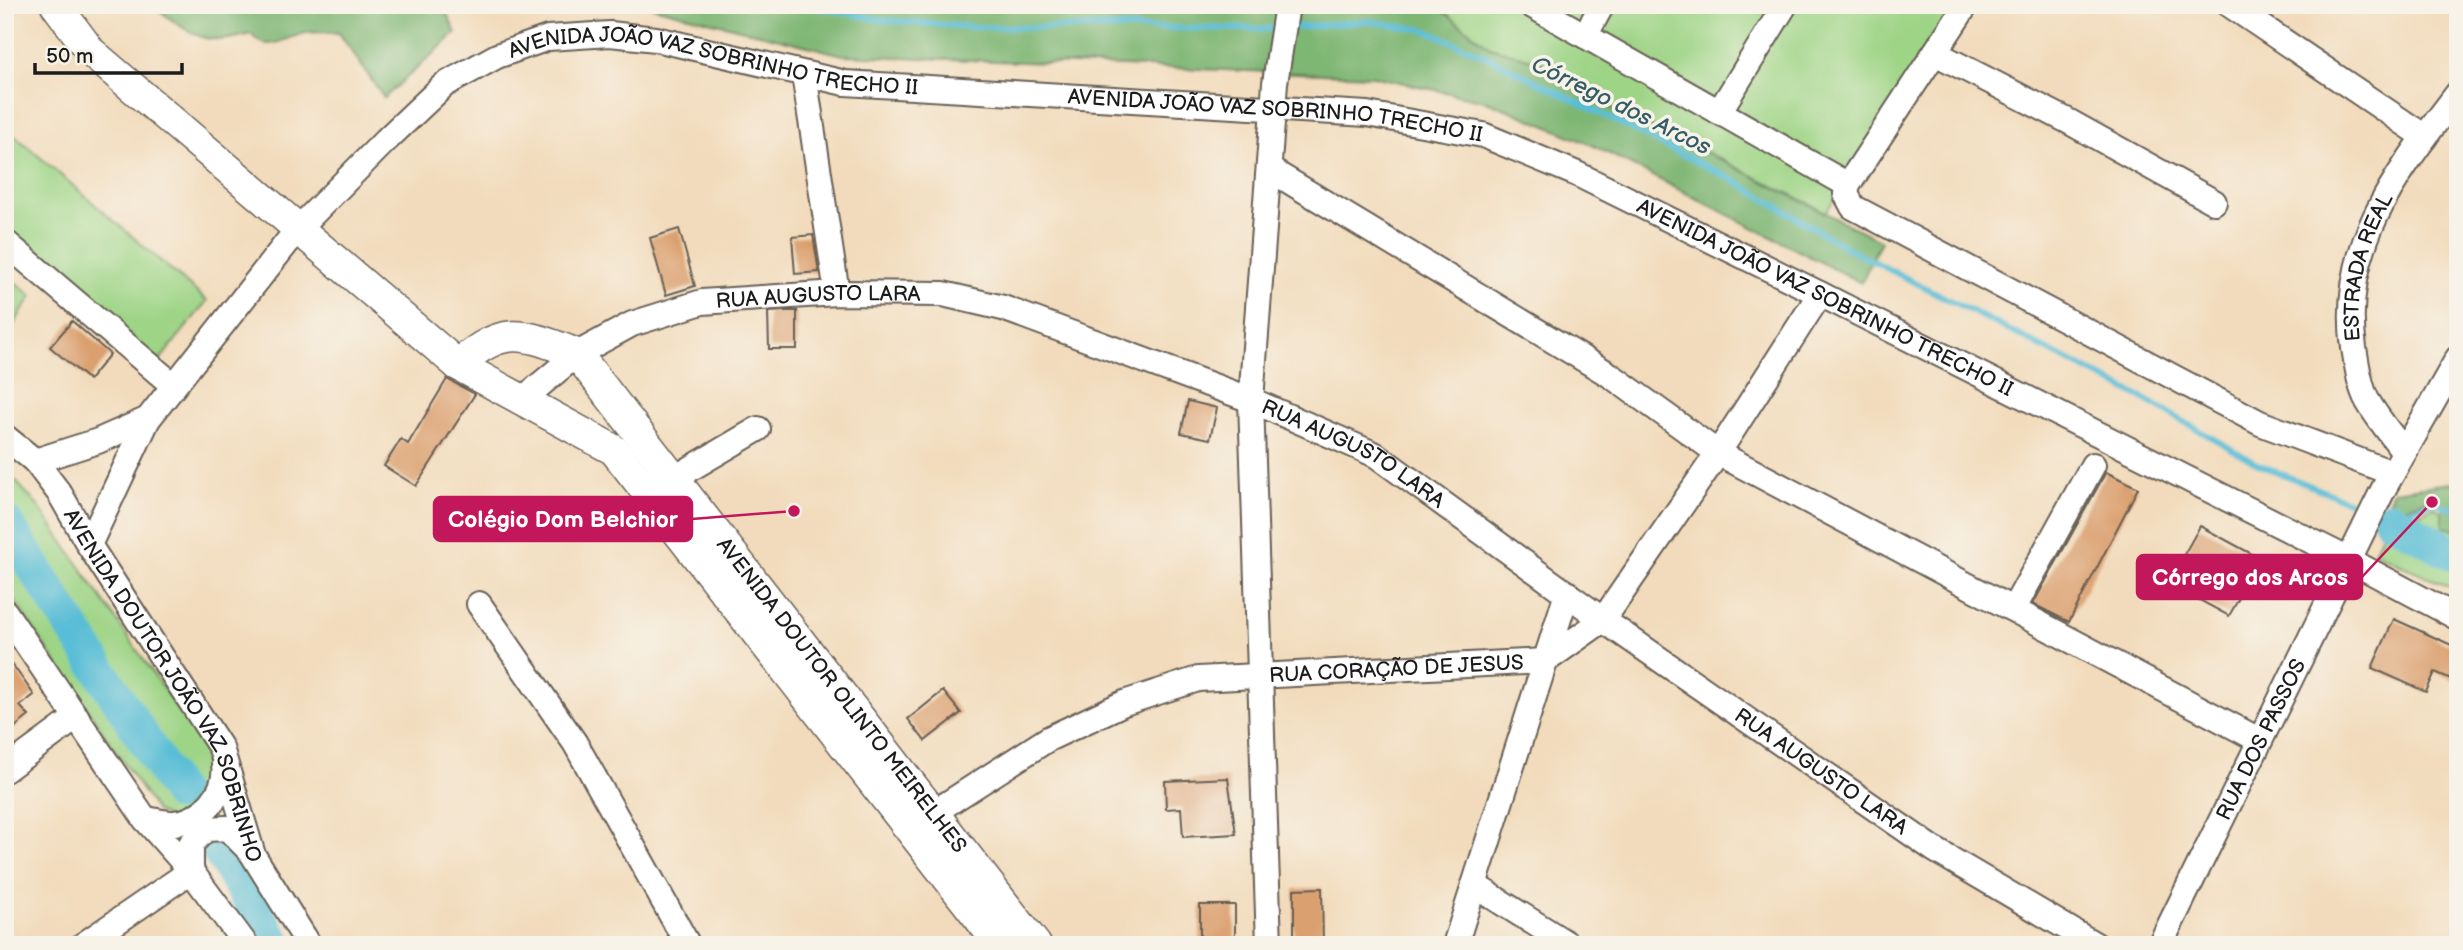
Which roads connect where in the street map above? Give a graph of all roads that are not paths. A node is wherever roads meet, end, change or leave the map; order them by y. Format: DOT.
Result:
graph roads {
  1 [pos="1287,5"];
  2 [pos="1531,5"];
  3 [pos="1602,5"];
  4 [pos="1785,5"];
  5 [pos="1966,5"];
  6 [pos="2231,5"];
  7 [pos="56,6"];
  8 [pos="1586,36"];
  9 [pos="1935,53"];
  10 [pos="804,74"];
  11 [pos="2458,93"];
  12 [pos="1273,109"];
  13 [pos="1719,112"];
  14 [pos="2424,137"];
  15 [pos="1269,169"];
  16 [pos="1847,185"];
  17 [pos="2214,202"];
  18 [pos="296,230"];
  19 [pos="5,242"];
  20 [pos="836,293"];
  21 [pos="1819,294"];
  22 [pos="577,354"];
  23 [pos="2458,358"];
  24 [pos="458,365"];
  25 [pos="173,385"];
  26 [pos="522,400"];
  27 [pos="1251,400"];
  28 [pos="148,419"];
  29 [pos="758,429"];
  30 [pos="5,437"];
  31 [pos="1718,453"];
  32 [pos="35,461"];
  33 [pos="2093,465"];
  34 [pos="2394,471"];
  35 [pos="673,477"];
  36 [pos="648,494"];
  37 [pos="89,545"];
  38 [pos="2349,560"];
  39 [pos="1567,593"];
  40 [pos="479,604"];
  41 [pos="2014,608"];
  42 [pos="5,612"];
  43 [pos="2456,616"];
  44 [pos="1603,620"];
  45 [pos="793,632"];
  46 [pos="770,651"];
  47 [pos="1545,661"];
  48 [pos="1261,676"];
  49 [pos="77,718"];
  50 [pos="2259,740"];
  51 [pos="222,748"];
  52 [pos="5,770"];
  53 [pos="145,819"];
  54 [pos="921,820"];
  55 [pos="253,855"];
  56 [pos="191,871"];
  57 [pos="1474,885"];
  58 [pos="83,945"];
  59 [pos="246,945"];
  60 [pos="309,945"];
  61 [pos="688,945"];
  62 [pos="1000,945"];
  63 [pos="1036,945"];
  64 [pos="1269,945"];
  65 [pos="1455,945"];
  66 [pos="1569,945"];
  67 [pos="2096,945"];
  68 [pos="2160,945"];
  1 -- 12 [label="street"];
  2 -- 8 [label="street"];
  3 -- 8 [label="street"];
  4 -- 13 [label="street"];
  5 -- 9 [label="street"];
  6 -- 14 [label="street"];
  7 -- 18 [label="main road, AVENIDA DOUTOR OLINTO MEIRELHES"];
  8 -- 13 [label="street"];
  9 -- 16 [label="street"];
  9 -- 17 [label="street"];
  10 -- 12 [label="street, AVENIDA JOÃO VAZ SOBRINHO TRECHO II"];
  10 -- 18 [label="street, AVENIDA JOÃO VAZ SOBRINHO TRECHO II"];
  10 -- 20 [label="street"];
  11 -- 14 [label="street, ESTRADA REAL"];
  12 -- 15 [label="street"];
  12 -- 21 [label="street, AVENIDA JOÃO VAZ SOBRINHO TRECHO II"];
  13 -- 16 [label="street"];
  14 -- 34 [label="street, ESTRADA REAL"];
  15 -- 27 [label="street"];
  15 -- 31 [label="street"];
  16 -- 34 [label="street"];
  18 -- 24 [label="main road, AVENIDA DOUTOR OLINTO MEIRELHES"];
  18 -- 25 [label="street, AVENIDA JOÃO VAZ SOBRINHO TRECHO II"];
  19 -- 25 [label="street"];
  20 -- 22 [label="street, RUA AUGUSTO LARA"];
  20 -- 27 [label="street, RUA AUGUSTO LARA"];
  21 -- 31 [label="street, RUA CORAÇÃO DE JESUS"];
  21 -- 38 [label="street, AVENIDA JOÃO VAZ SOBRINHO TRECHO II"];
  22 -- 24 [label="main road"];
  22 -- 26 [label="street, RUA AUGUSTO LARA"];
  22 -- 35 [label="main road, AVENIDA DOUTOR OLINTO MEIRELHES"];
  23 -- 34 [label="street, RUA DOS PASSOS"];
  24 -- 26 [label="main road, AVENIDA DOUTOR OLINTO MEIRELHES"];
  25 -- 28 [label="street, AVENIDA JOÃO VAZ SOBRINHO TRECHO II"];
  26 -- 36 [label="main road, AVENIDA DOUTOR OLINTO MEIRELHES"];
  27 -- 39 [label="street, RUA AUGUSTO LARA"];
  27 -- 48 [label="street"];
  28 -- 32 [label="street"];
  28 -- 37 [label="street, AVENIDA JOÃO VAZ SOBRINHO TRECHO II"];
  29 -- 35 [label="street"];
  30 -- 32 [label="street, AVENIDA DOUTOR JOÃO VAZ SOBRINHO"];
  31 -- 41 [label="street"];
  31 -- 44 [label="street, RUA CORAÇÃO DE JESUS"];
  32 -- 37 [label="street, AVENIDA DOUTOR JOÃO VAZ SOBRINHO"];
  33 -- 41 [label="street"];
  34 -- 38 [label="street, RUA DOS PASSOS"];
  35 -- 36 [label="street"];
  35 -- 45 [label="main road, AVENIDA DOUTOR OLINTO MEIRELHES"];
  36 -- 46 [label="main road, AVENIDA DOUTOR OLINTO MEIRELHES"];
  37 -- 51 [label="street, AVENIDA DOUTOR JOÃO VAZ SOBRINHO"];
  38 -- 43 [label="street, AVENIDA JOÃO VAZ SOBRINHO TRECHO II"];
  38 -- 50 [label="street, RUA DOS PASSOS"];
  39 -- 44 [label="street, RUA AUGUSTO LARA"];
  39 -- 47 [label="street"];
  40 -- 61 [label="street"];
  41 -- 50 [label="street"];
  42 -- 49 [label="street"];
  44 -- 47 [label="street, RUA CORAÇÃO DE JESUS"];
  44 -- 67 [label="street, RUA AUGUSTO LARA"];
  45 -- 46 [label="main road"];
  45 -- 54 [label="main road, AVENIDA DOUTOR OLINTO MEIRELHES"];
  46 -- 54 [label="main road, AVENIDA DOUTOR OLINTO MEIRELHES"];
  47 -- 48 [label="street, RUA CORAÇÃO DE JESUS"];
  47 -- 57 [label="street"];
  48 -- 54 [label="street, RUA CORAÇÃO DE JESUS"];
  48 -- 64 [label="street"];
  49 -- 52 [label="street"];
  49 -- 53 [label="street"];
  50 -- 68 [label="street, RUA DOS PASSOS"];
  51 -- 53 [label="street"];
  51 -- 55 [label="street, AVENIDA DOUTOR JOÃO VAZ SOBRINHO"];
  53 -- 56 [label="street"];
  54 -- 62 [label="main road, AVENIDA DOUTOR OLINTO MEIRELHES"];
  54 -- 63 [label="main road, AVENIDA DOUTOR OLINTO MEIRELHES"];
  55 -- 56 [label="street"];
  55 -- 60 [label="street, AVENIDA DOUTOR JOÃO VAZ SOBRINHO"];
  56 -- 58 [label="street"];
  56 -- 59 [label="street"];
  57 -- 65 [label="street"];
  57 -- 66 [label="street"];
}
